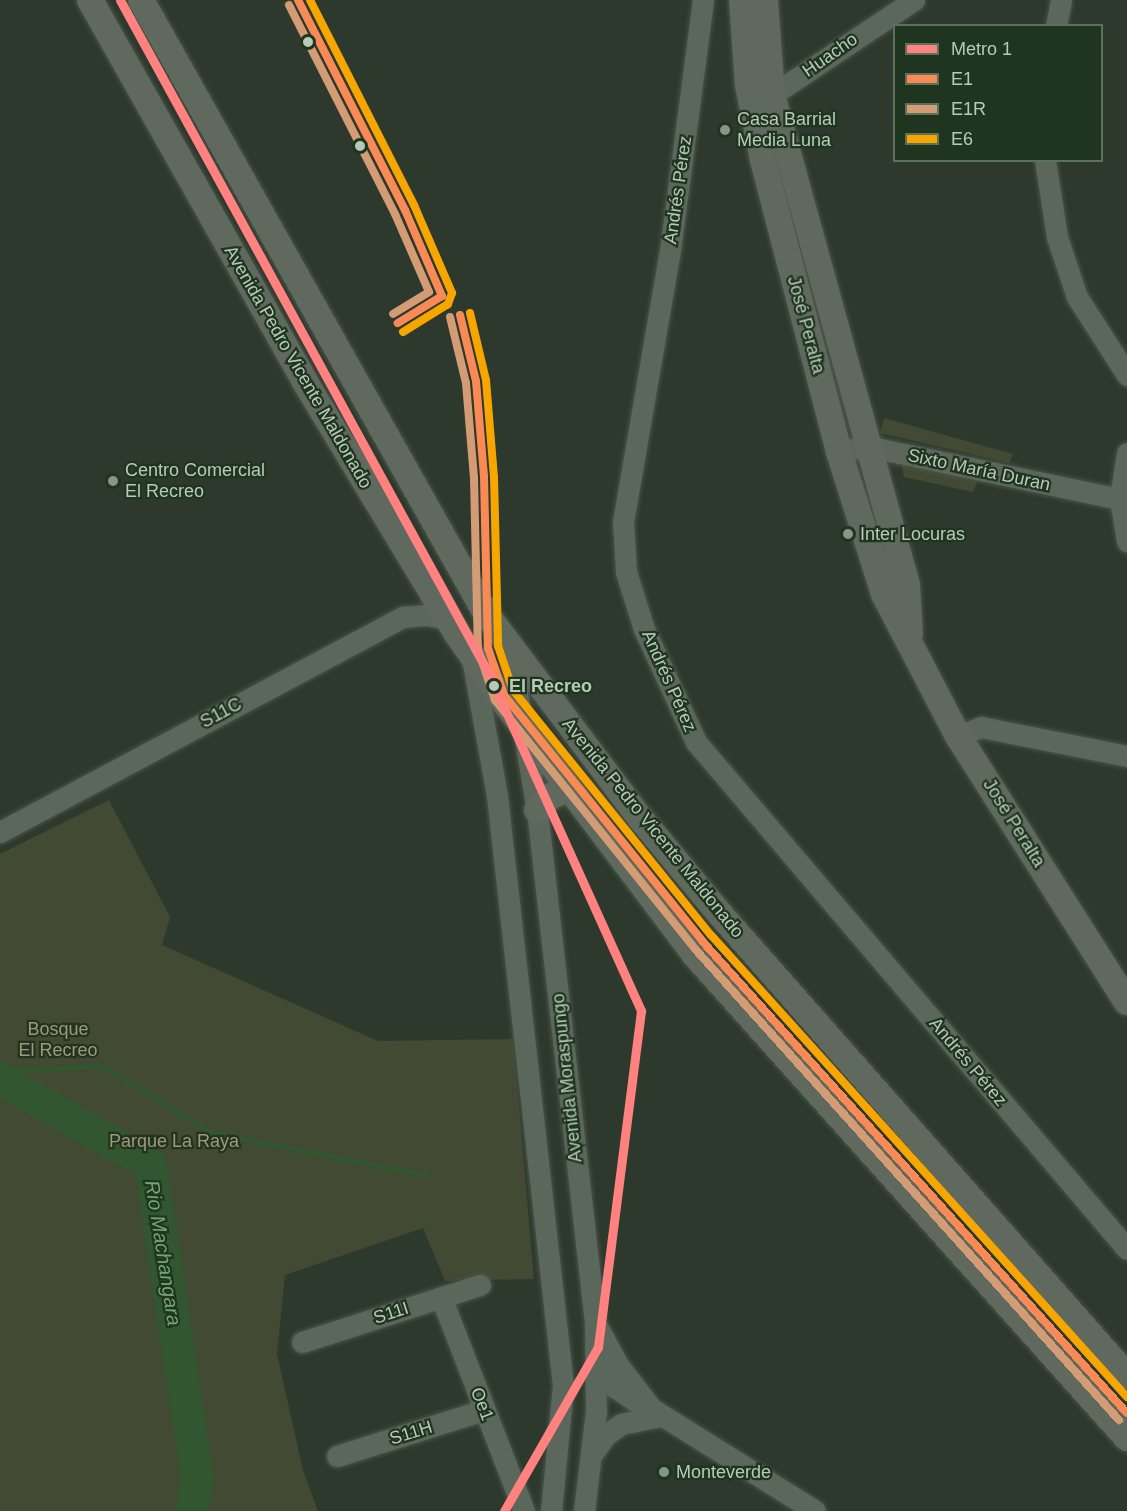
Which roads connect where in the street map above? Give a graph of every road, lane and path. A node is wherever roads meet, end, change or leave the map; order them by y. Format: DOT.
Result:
graph roads {
  1 [pos="90,0"];
  2 [pos="141,0"];
  3 [pos="703,0"];
  4 [pos="742,0"];
  5 [pos="765,0"];
  6 [pos="914,0"];
  7 [pos="1061,0"];
  8 [pos="1056,24"];
  9 [pos="772,95"];
  10 [pos="754,119"];
  11 [pos="1045,162"];
  12 [pos="1127,375"];
  13 [pos="866,446"];
  14 [pos="839,452"];
  15 [pos="1127,453"];
  16 [pos="1120,499"];
  17 [pos="1127,541"];
  18 [pos="448,619"];
  19 [pos="910,639"];
  20 [pos="509,646"];
  21 [pos="471,655"];
  22 [pos="525,730"];
  23 [pos="958,736"];
  24 [pos="1127,756"];
  25 [pos="570,789"];
  26 [pos="537,810"];
  27 [pos="0,832"];
  28 [pos="1127,1002"];
  29 [pos="1127,1249"];
  30 [pos="480,1285"];
  31 [pos="441,1297"];
  32 [pos="595,1322"];
  33 [pos="302,1342"];
  34 [pos="597,1362"];
  35 [pos="1127,1376"];
  36 [pos="484,1410"];
  37 [pos="657,1412"];
  38 [pos="1127,1438"];
  39 [pos="592,1454"];
  40 [pos="337,1456"];
  41 [pos="584,1509"];
  42 [pos="547,1510"];
  43 [pos="524,1511"];
  44 [pos="815,1511"];
  1 -- 18 [label="main road, Avenida Pedro Vicente Maldonado"];
  2 -- 20 [label="main road, Avenida Pedro Vicente Maldonado"];
  3 -- 29 [label="street, Andrés Pérez"];
  4 -- 10 [label="main road, José Peralta"];
  5 -- 9 [label="main road, José Peralta"];
  6 -- 9 [label="street, Huacho"];
  7 -- 8 [label="street"];
  9 -- 10 [label="street, Huacho"];
  9 -- 13 [label="main road, José Peralta"];
  10 -- 14 [label="main road, José Peralta"];
  11 -- 12 [label="street"];
  13 -- 14 [label="street, Sixto María Duran"];
  13 -- 16 [label="street, Sixto María Duran"];
  13 -- 19 [label="main road, José Peralta"];
  14 -- 19 [label="main road, José Peralta"];
  15 -- 16 [label="street"];
  16 -- 17 [label="street"];
  18 -- 21 [label="main road, Avenida Pedro Vicente Maldonado"];
  18 -- 27 [label="street, S11C"];
  19 -- 23 [label="main road, José Peralta"];
  20 -- 22 [label="street, Avenida Moraspungo"];
  20 -- 35 [label="main road, Avenida Pedro Vicente Maldonado"];
  21 -- 22 [label="main road, Avenida Pedro Vicente Maldonado"];
  21 -- 42 [label="street, Avenida Moraspungo"];
  22 -- 25 [label="main road, Avenida Pedro Vicente Maldonado"];
  22 -- 26 [label="street, Avenida Moraspungo"];
  23 -- 24 [label="street"];
  23 -- 28 [label="main road, José Peralta"];
  25 -- 26 [label="main road"];
  25 -- 38 [label="main road, Avenida Pedro Vicente Maldonado"];
  26 -- 32 [label="street, Avenida Moraspungo"];
  30 -- 31 [label="street, S11I"];
  31 -- 33 [label="street, S11I"];
  31 -- 36 [label="street, Oe1"];
  32 -- 34 [label="street, Avenida Moraspungo"];
  32 -- 37 [label="street"];
  34 -- 37 [label="street"];
  34 -- 39 [label="street, Avenida Moraspungo"];
  36 -- 40 [label="street, S11H"];
  36 -- 43 [label="street, Oe1"];
  37 -- 39 [label="street"];
  37 -- 44 [label="street"];
  39 -- 41 [label="street, Avenida Moraspungo"];
  41 -- 42 [label="street"];
}
